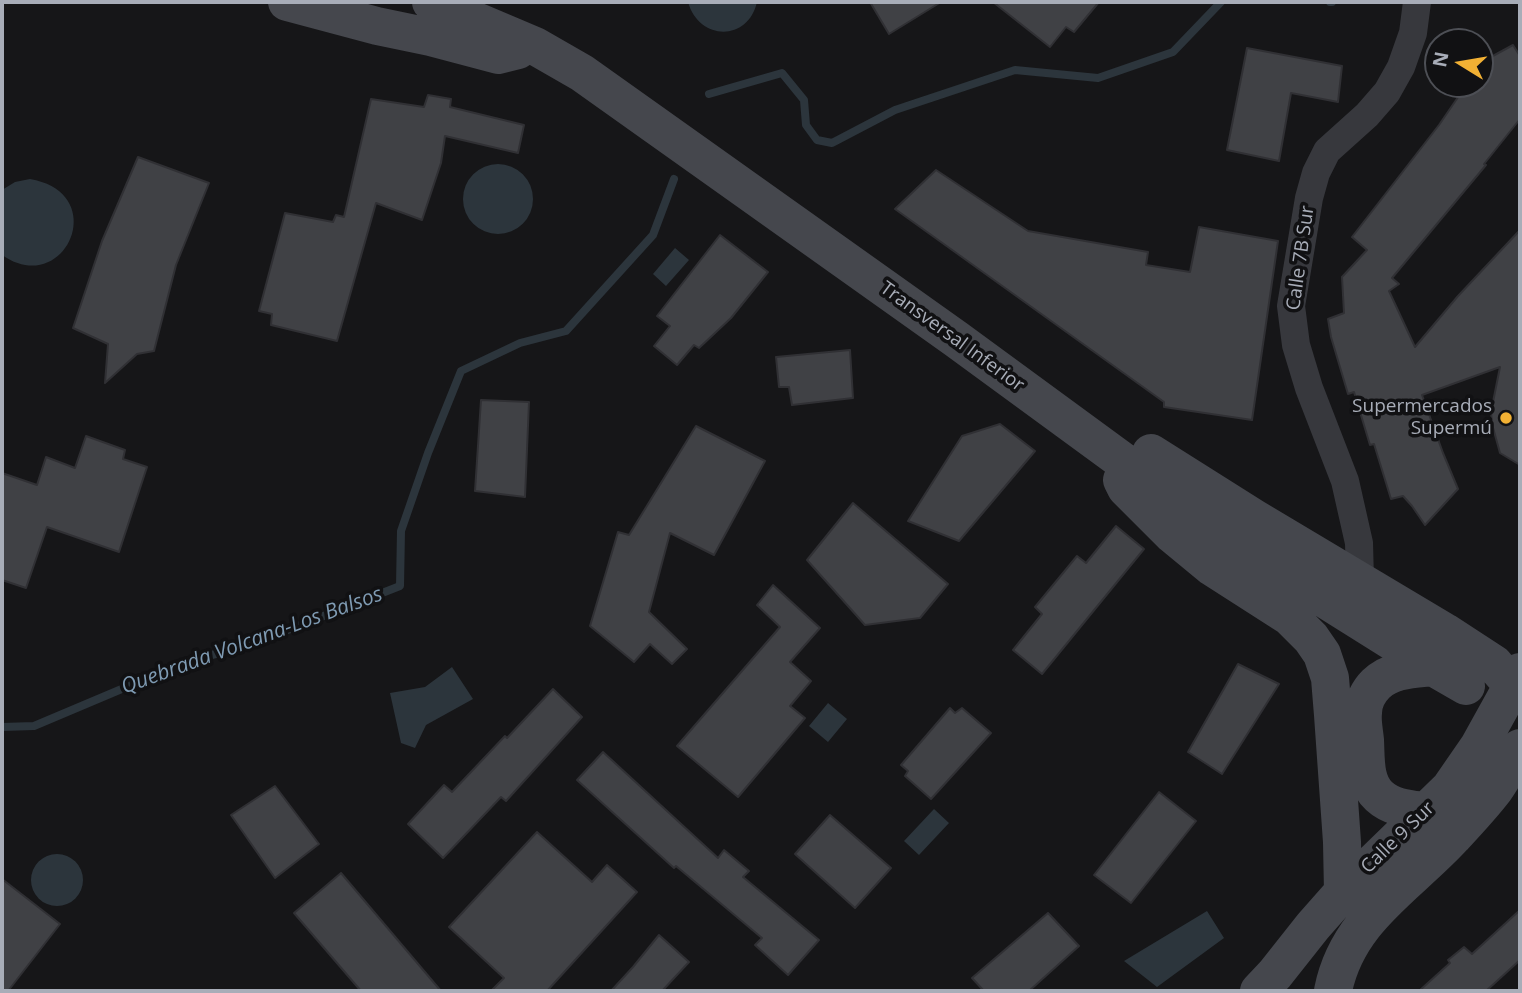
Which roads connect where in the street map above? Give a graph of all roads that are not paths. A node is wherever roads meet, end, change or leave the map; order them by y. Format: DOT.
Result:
graph roads {
  1 [pos="287,2"];
  2 [pos="431,2"];
  3 [pos="493,2"];
  4 [pos="1417,2"];
  5 [pos="535,46"];
  6 [pos="1109,450"];
  7 [pos="1360,580"];
  8 [pos="1433,667"];
  9 [pos="1517,679"];
  10 [pos="1466,686"];
  11 [pos="1520,748"];
  12 [pos="1508,783"];
  13 [pos="1425,811"];
  14 [pos="1343,892"];
  15 [pos="1259,991"];
  16 [pos="1333,991"];
  1 -- 5 [label="main road"];
  2 -- 5 [label="main road, Transversal Inferior"];
  3 -- 5 [label="main road"];
  4 -- 7 [label="street, Calle 7B Sur"];
  5 -- 6 [label="main road, Transversal Inferior"];
  6 -- 7 [label="main road"];
  6 -- 8 [label="main road, Transversal Inferior"];
  6 -- 14 [label="main road"];
  7 -- 9 [label="main road"];
  8 -- 10 [label="main road, Transversal Inferior"];
  8 -- 13 [label="main road"];
  9 -- 13 [label="main road, Calle 9 Sur"];
  11 -- 12 [label="main road, Calle 9 Sur"];
  12 -- 16 [label="main road, Calle 9 Sur"];
  13 -- 14 [label="main road, Calle 9 Sur"];
  14 -- 15 [label="main road, Calle 9 Sur"];
}
